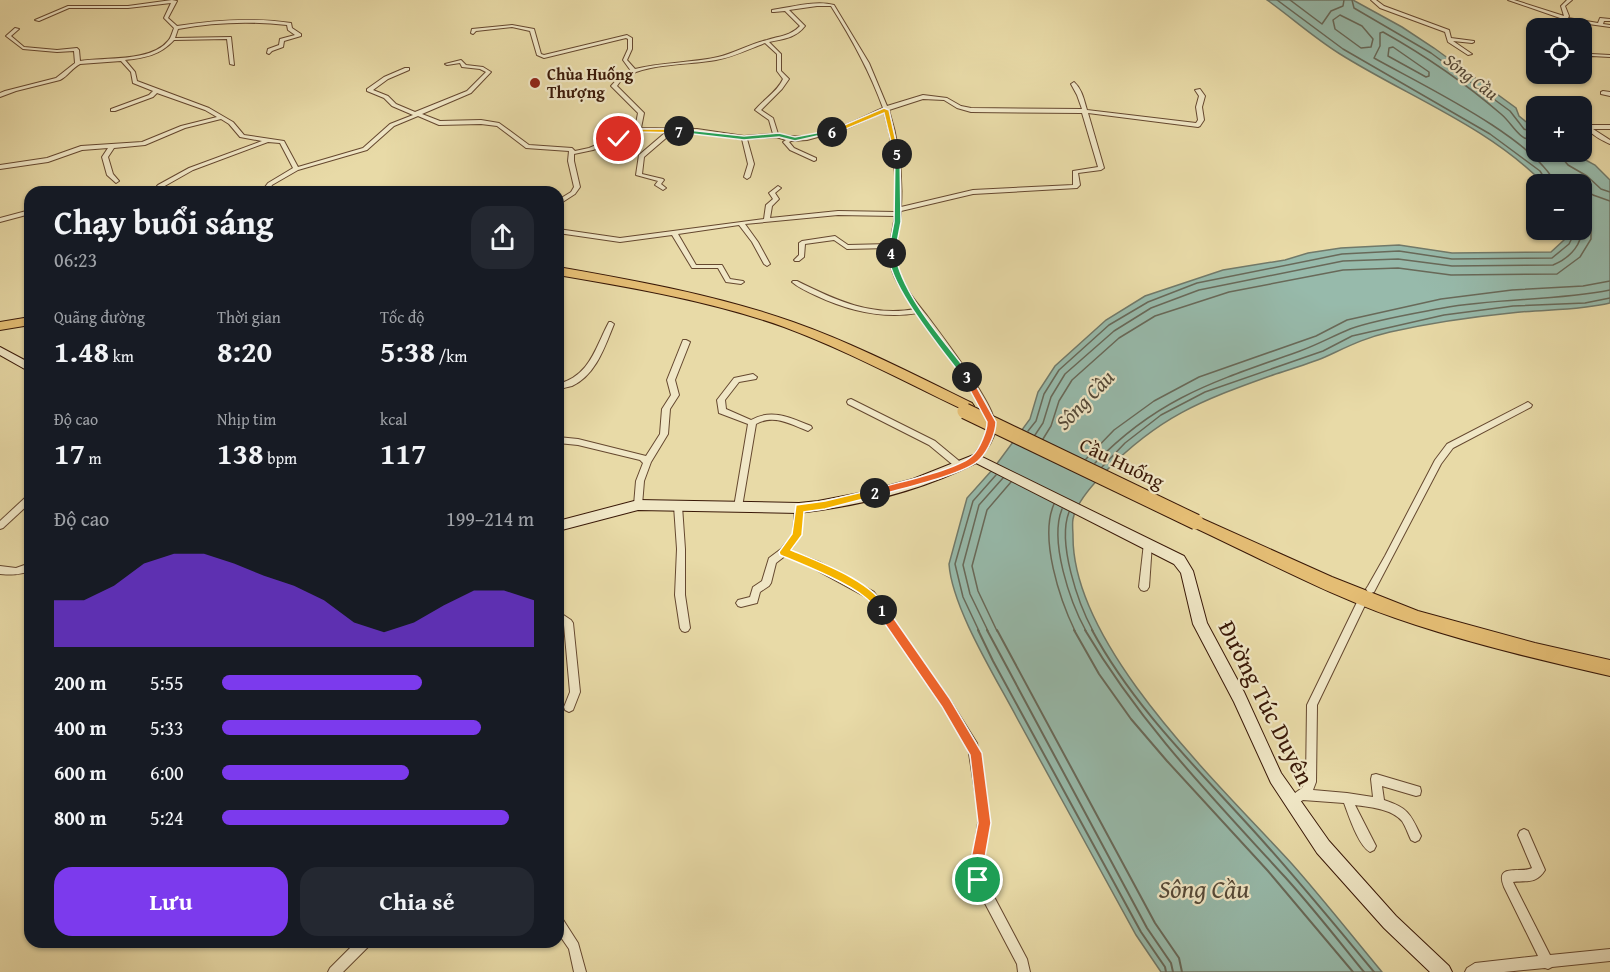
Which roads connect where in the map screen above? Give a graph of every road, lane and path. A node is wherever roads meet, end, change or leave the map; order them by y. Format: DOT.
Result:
graph roads {
  1 [pos="175,0"];
  2 [pos="1373,0"];
  3 [pos="1510,0"];
  4 [pos="1570,0"];
  5 [pos="804,2"];
  6 [pos="774,10"];
  7 [pos="786,10"];
  8 [pos="1419,11"];
  9 [pos="1598,13"];
  10 [pos="1405,15"];
  11 [pos="1563,18"];
  12 [pos="1566,18"];
  13 [pos="1603,19"];
  14 [pos="37,20"];
  15 [pos="1610,20"];
  16 [pos="1592,24"];
  17 [pos="1600,25"];
  18 [pos="1610,26"];
  19 [pos="1592,27"];
  20 [pos="176,28"];
  21 [pos="17,29"];
  22 [pos="473,33"];
  23 [pos="1610,33"];
  24 [pos="1450,38"];
  25 [pos="172,39"];
  26 [pos="767,42"];
  27 [pos="1472,42"];
  28 [pos="269,52"];
  29 [pos="1470,54"];
  30 [pos="1592,56"];
  31 [pos="1609,57"];
  32 [pos="123,61"];
  33 [pos="78,64"];
  34 [pos="232,64"];
  35 [pos="447,64"];
  36 [pos="407,69"];
  37 [pos="634,71"];
  38 [pos="1074,84"];
  39 [pos="1198,90"];
  40 [pos="156,91"];
  41 [pos="1603,93"];
  42 [pos="1610,94"];
  43 [pos="0,95"];
  44 [pos="112,110"];
  45 [pos="886,110"];
  46 [pos="1084,111"];
  47 [pos="418,113"];
  48 [pos="220,118"];
  49 [pos="1592,127"];
  50 [pos="1610,128"];
  51 [pos="638,130"];
  52 [pos="1592,130"];
  53 [pos="671,131"];
  54 [pos="776,135"];
  55 [pos="744,138"];
  56 [pos="790,139"];
  57 [pos="267,141"];
  58 [pos="1610,142"];
  59 [pos="113,145"];
  60 [pos="573,153"];
  61 [pos="814,159"];
  62 [pos="0,167"];
  63 [pos="296,169"];
  64 [pos="747,177"];
  65 [pos="116,181"];
  66 [pos="160,186"];
  67 [pos="269,186"];
  68 [pos="663,188"];
  69 [pos="778,188"];
  70 [pos="564,199"];
  71 [pos="898,212"];
  72 [pos="24,214"];
  73 [pos="0,220"];
  74 [pos="767,220"];
  75 [pos="741,223"];
  76 [pos="564,232"];
  77 [pos="674,233"];
  78 [pos="891,246"];
  79 [pos="797,260"];
  80 [pos="767,264"];
  81 [pos="564,275"];
  82 [pos="741,282"];
  83 [pos="795,282"];
  84 [pos="919,311"];
  85 [pos="24,321"];
  86 [pos="611,324"];
  87 [pos="0,325"];
  88 [pos="686,342"];
  89 [pos="0,350"];
  90 [pos="24,364"];
  91 [pos="753,377"];
  92 [pos="564,386"];
  93 [pos="851,402"];
  94 [pos="1528,405"];
  95 [pos="752,423"];
  96 [pos="808,428"];
  97 [pos="564,441"];
  98 [pos="980,459"];
  99 [pos="647,462"];
  100 [pos="961,467"];
  101 [pos="24,504"];
  102 [pos="638,505"];
  103 [pos="678,506"];
  104 [pos="738,507"];
  105 [pos="799,508"];
  106 [pos="1197,519"];
  107 [pos="564,524"];
  108 [pos="0,526"];
  109 [pos="1148,543"];
  110 [pos="784,552"];
  111 [pos="24,569"];
  112 [pos="0,570"];
  113 [pos="1144,587"];
  114 [pos="1371,588"];
  115 [pos="1362,601"];
  116 [pos="741,603"];
  117 [pos="564,620"];
  118 [pos="685,628"];
  119 [pos="1610,660"];
  120 [pos="1610,668"];
  121 [pos="569,707"];
  122 [pos="1416,791"];
  123 [pos="1347,798"];
  124 [pos="1297,799"];
  125 [pos="1380,806"];
  126 [pos="1524,835"];
  127 [pos="1414,836"];
  128 [pos="1370,846"];
  129 [pos="564,931"];
  130 [pos="359,948"];
  131 [pos="1610,955"];
  132 [pos="1548,963"];
  133 [pos="334,972"];
  134 [pos="580,972"];
  135 [pos="1024,972"];
  136 [pos="1443,972"];
  137 [pos="1471,972"];
  1 -- 14 [label="street"];
  1 -- 20 [label="street"];
  2 -- 10 [label="street"];
  3 -- 11 [label="street"];
  4 -- 12 [label="street"];
  5 -- 7 [label="street"];
  5 -- 45 [label="street"];
  6 -- 7 [label="street"];
  7 -- 26 [label="street"];
  8 -- 10 [label="street"];
  9 -- 13 [label="street"];
  10 -- 24 [label="street"];
  13 -- 15 [label="street"];
  13 -- 17 [label="street"];
  16 -- 17 [label="street"];
  17 -- 18 [label="street"];
  19 -- 23 [label="street"];
  20 -- 25 [label="street"];
  20 -- 28 [label="street"];
  21 -- 33 [label="street"];
  22 -- 37 [label="street"];
  24 -- 27 [label="street"];
  24 -- 29 [label="street"];
  25 -- 32 [label="street"];
  25 -- 34 [label="street"];
  26 -- 37 [label="street"];
  26 -- 54 [label="street"];
  30 -- 31 [label="street"];
  32 -- 33 [label="street"];
  32 -- 40 [label="street"];
  33 -- 43 [label="street"];
  35 -- 47 [label="street"];
  36 -- 47 [label="street"];
  37 -- 51 [label="street"];
  38 -- 46 [label="street"];
  39 -- 46 [label="street"];
  40 -- 44 [label="street"];
  40 -- 48 [label="street"];
  41 -- 42 [label="street"];
  45 -- 46 [label="street"];
  45 -- 56 [label="street"];
  45 -- 71 [label="street"];
  46 -- 71 [label="street"];
  47 -- 60 [label="street"];
  47 -- 63 [label="street"];
  48 -- 57 [label="street"];
  48 -- 59 [label="street"];
  49 -- 50 [label="street"];
  51 -- 53 [label="street"];
  51 -- 60 [label="street"];
  52 -- 58 [label="street"];
  53 -- 55 [label="street"];
  53 -- 68 [label="street"];
  54 -- 55 [label="street"];
  54 -- 56 [label="street"];
  55 -- 64 [label="street"];
  56 -- 61 [label="street"];
  57 -- 63 [label="street"];
  57 -- 66 [label="street"];
  59 -- 62 [label="street"];
  59 -- 65 [label="street"];
  60 -- 70 [label="street"];
  63 -- 67 [label="street"];
  69 -- 74 [label="street"];
  71 -- 74 [label="street"];
  71 -- 78 [label="street"];
  72 -- 73 [label="street"];
  74 -- 75 [label="street"];
  75 -- 77 [label="street"];
  75 -- 80 [label="street"];
  76 -- 77 [label="street"];
  77 -- 82 [label="street"];
  78 -- 79 [label="street"];
  78 -- 84 [label="street"];
  81 -- 106 [label="highway, Cầu Huống, bridge"];
  83 -- 84 [label="street"];
  84 -- 98 [label="street"];
  85 -- 87 [label="highway"];
  86 -- 92 [label="street"];
  88 -- 99 [label="street"];
  89 -- 90 [label="street"];
  91 -- 95 [label="street"];
  93 -- 100 [label="street"];
  94 -- 114 [label="street"];
  95 -- 96 [label="street"];
  95 -- 104 [label="street"];
  97 -- 99 [label="street"];
  98 -- 100 [label="street"];
  98 -- 109 [label="street, Đường Túc Duyên"];
  99 -- 102 [label="street"];
  100 -- 105 [label="street"];
  101 -- 108 [label="street"];
  102 -- 103 [label="street"];
  102 -- 107 [label="street"];
  103 -- 104 [label="street"];
  103 -- 118 [label="street"];
  104 -- 105 [label="street"];
  105 -- 110 [label="street"];
  106 -- 119 [label="highway"];
  106 -- 120 [label="highway"];
  109 -- 113 [label="street"];
  109 -- 124 [label="street, Đường Túc Duyên"];
  110 -- 116 [label="street"];
  110 -- 135 [label="street"];
  111 -- 112 [label="street"];
  115 -- 124 [label="street"];
  117 -- 121 [label="street"];
  122 -- 125 [label="street"];
  123 -- 124 [label="street"];
  123 -- 125 [label="street"];
  123 -- 128 [label="street"];
  124 -- 136 [label="street, Đường Túc Duyên"];
  125 -- 127 [label="street"];
  126 -- 132 [label="street"];
  129 -- 134 [label="street"];
  130 -- 133 [label="street"];
  131 -- 132 [label="street"];
  132 -- 137 [label="street"];
}
